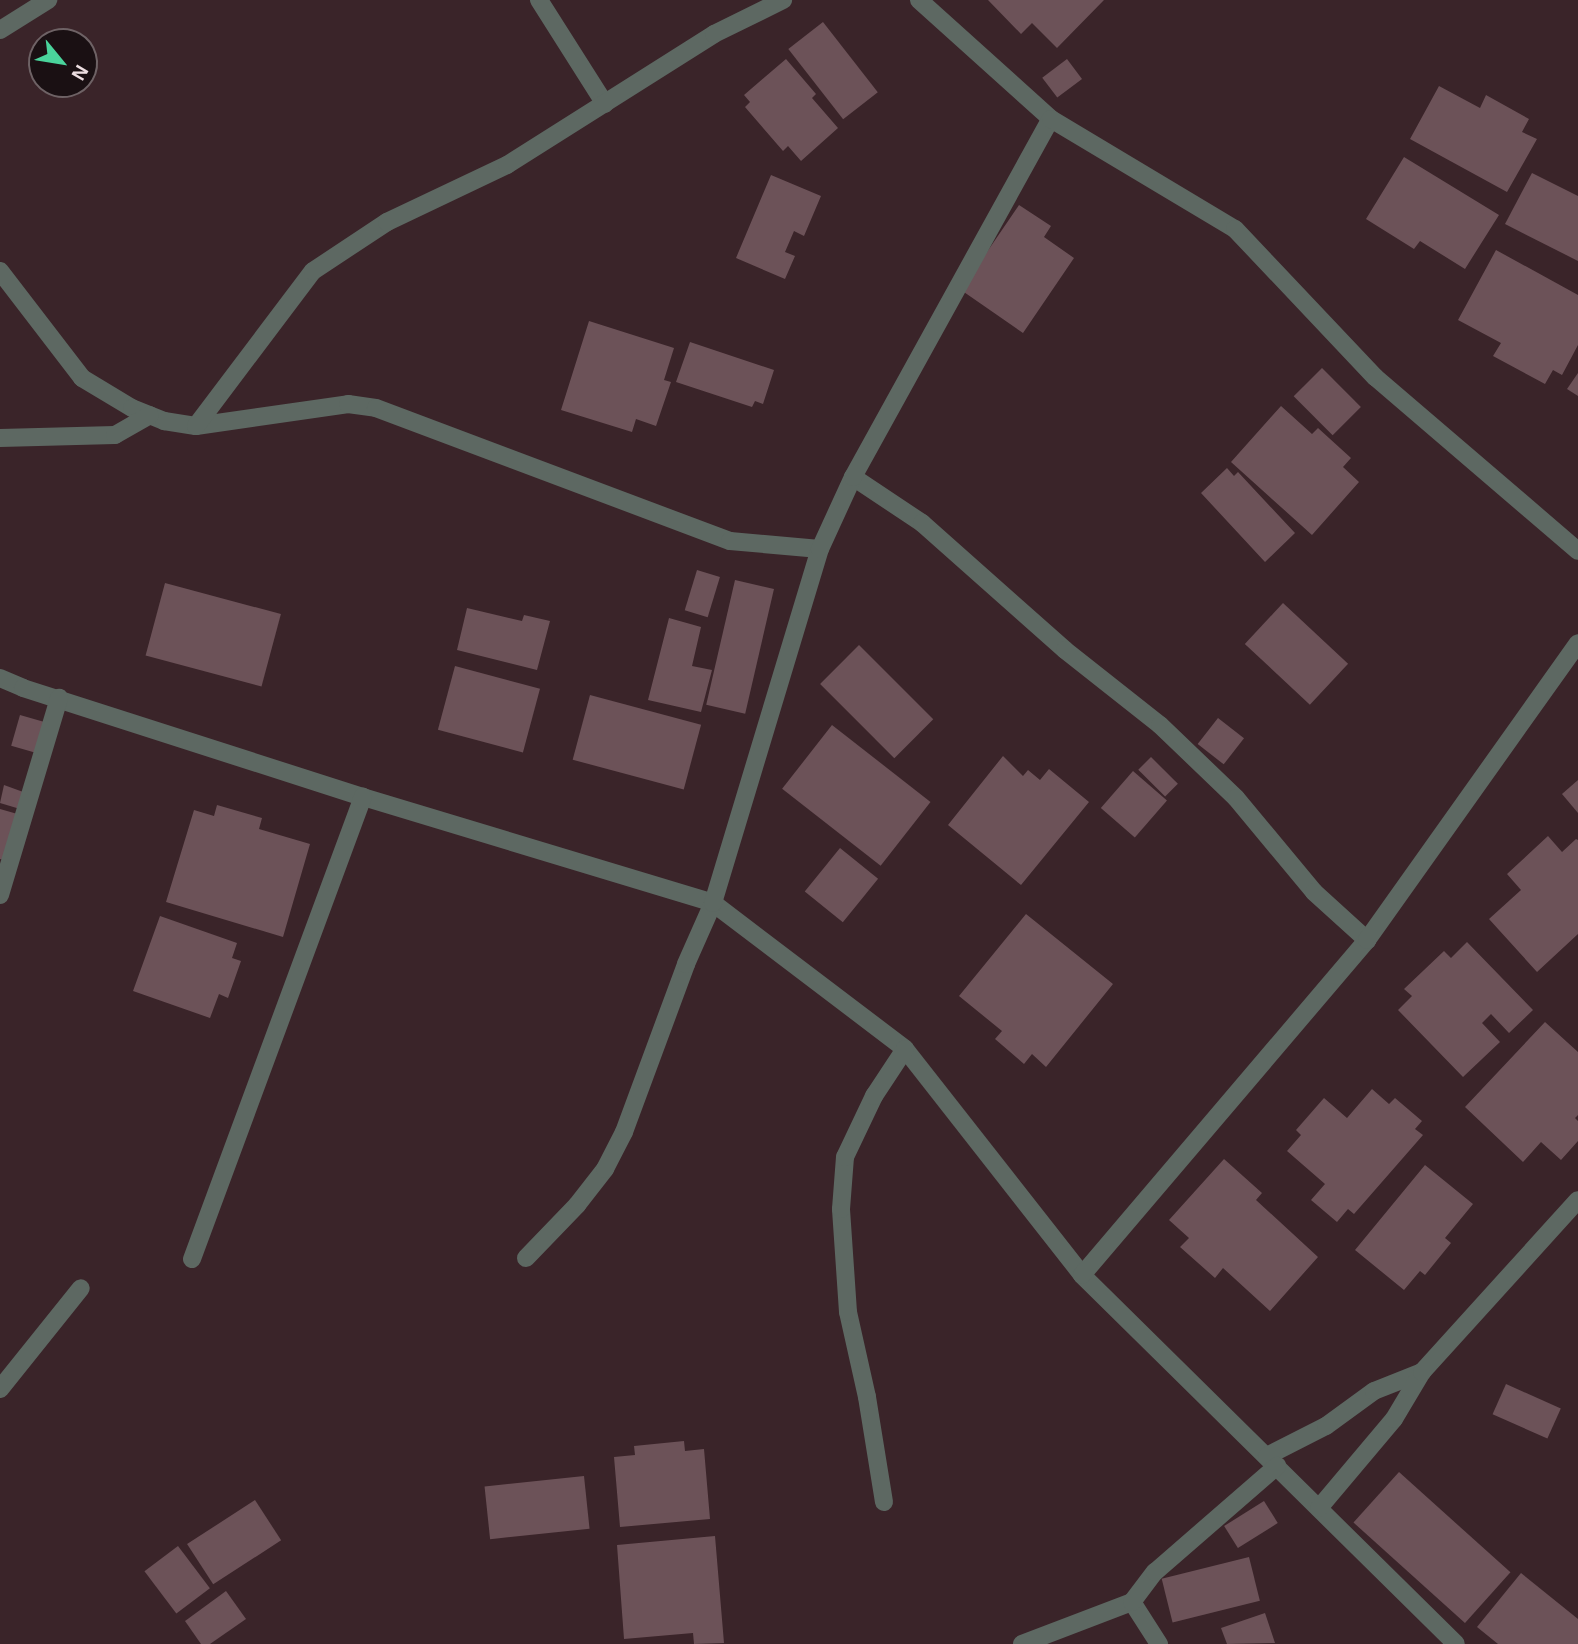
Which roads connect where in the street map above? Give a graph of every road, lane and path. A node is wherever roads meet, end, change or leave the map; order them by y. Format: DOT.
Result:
graph roads {
  1 [pos="48,0"];
  2 [pos="539,0"];
  3 [pos="783,0"];
  4 [pos="919,0"];
  5 [pos="0,30"];
  6 [pos="605,104"];
  7 [pos="1051,119"];
  8 [pos="0,271"];
  9 [pos="150,415"];
  10 [pos="196,426"];
  11 [pos="0,438"];
  12 [pos="853,477"];
  13 [pos="820,549"];
  14 [pos="1578,551"];
  15 [pos="1578,643"];
  16 [pos="0,678"];
  17 [pos="59,698"];
  18 [pos="363,797"];
  19 [pos="0,895"];
  20 [pos="713,903"];
  21 [pos="1367,940"];
  22 [pos="905,1049"];
  23 [pos="1578,1200"];
  24 [pos="526,1258"];
  25 [pos="192,1259"];
  26 [pos="1082,1275"];
  27 [pos="81,1288"];
  28 [pos="1422,1372"];
  29 [pos="0,1390"];
  30 [pos="1272,1461"];
  31 [pos="884,1502"];
  32 [pos="1319,1508"];
  33 [pos="1132,1602"];
  34 [pos="1022,1644"];
  35 [pos="1159,1644"];
  36 [pos="1456,1644"];
  1 -- 5 [label="street"];
  2 -- 6 [label="street"];
  3 -- 6 [label="street"];
  4 -- 7 [label="street"];
  6 -- 10 [label="street"];
  7 -- 12 [label="street"];
  7 -- 14 [label="street"];
  8 -- 9 [label="street"];
  9 -- 10 [label="street"];
  9 -- 11 [label="street"];
  10 -- 13 [label="street"];
  12 -- 13 [label="street"];
  12 -- 21 [label="street"];
  13 -- 20 [label="street"];
  15 -- 21 [label="street"];
  16 -- 17 [label="street"];
  17 -- 18 [label="street"];
  17 -- 19 [label="street"];
  18 -- 20 [label="street"];
  18 -- 25 [label="street"];
  20 -- 22 [label="street"];
  20 -- 24 [label="street"];
  21 -- 26 [label="street"];
  22 -- 26 [label="street"];
  22 -- 31 [label="street"];
  23 -- 28 [label="street"];
  26 -- 30 [label="street"];
  27 -- 29 [label="street"];
  28 -- 30 [label="street"];
  28 -- 32 [label="street"];
  30 -- 32 [label="street"];
  30 -- 33 [label="street"];
  32 -- 36 [label="street"];
  33 -- 34 [label="street"];
  33 -- 35 [label="street"];
}
